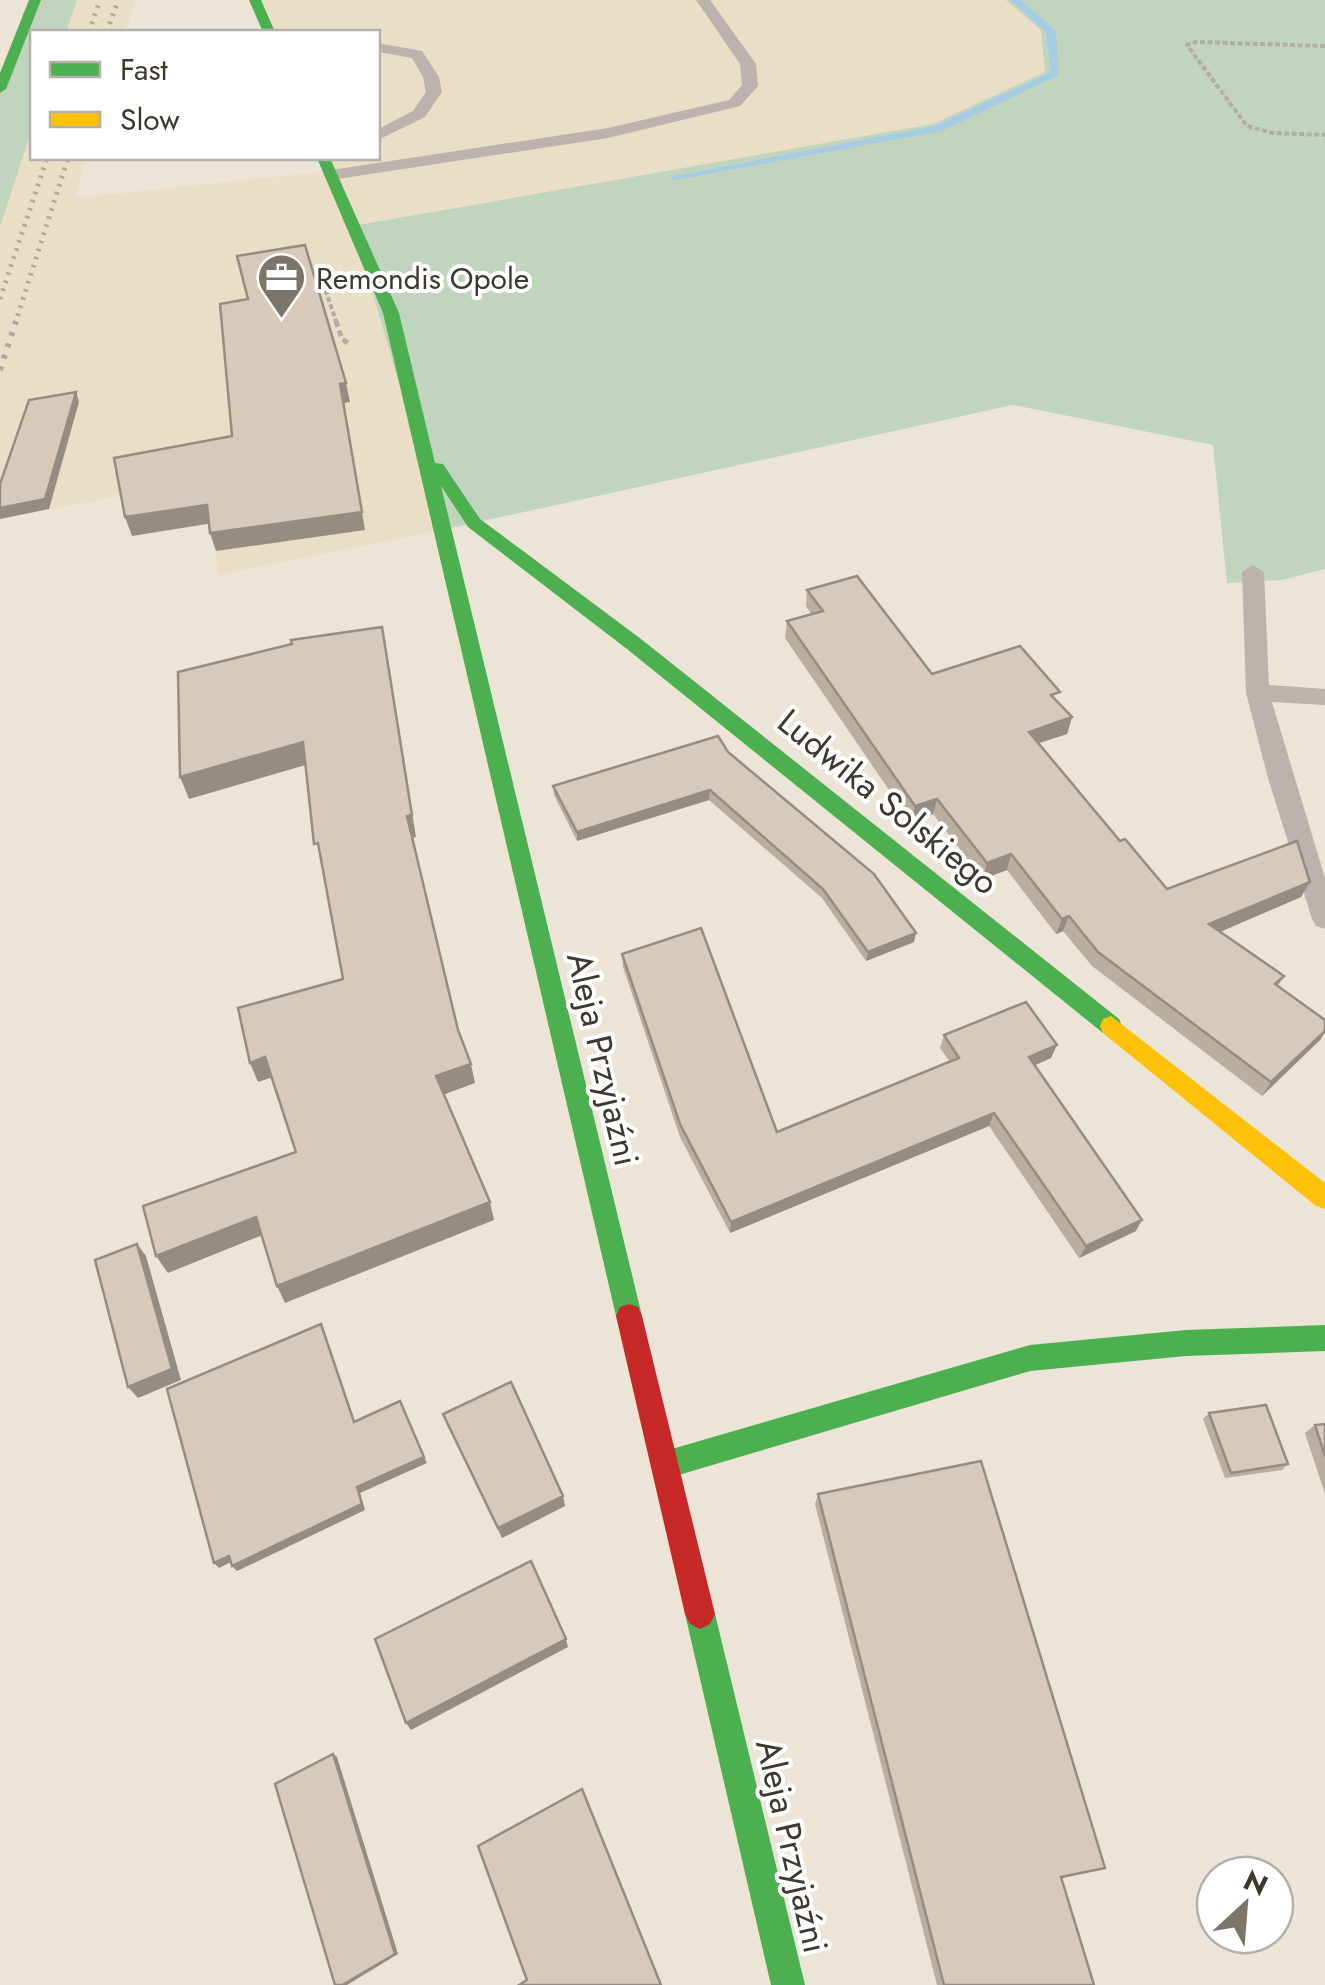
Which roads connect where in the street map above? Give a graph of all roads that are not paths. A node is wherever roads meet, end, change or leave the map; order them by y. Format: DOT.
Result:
graph roads {
  1 [pos="35,0"];
  2 [pos="255,0"];
  3 [pos="703,0"];
  4 [pos="268,30"];
  5 [pos="380,48"];
  6 [pos="3,75"];
  7 [pos="380,134"];
  8 [pos="380,157"];
  9 [pos="327,162"];
  10 [pos="423,448"];
  11 [pos="1252,572"];
  12 [pos="1258,693"];
  13 [pos="1325,696"];
  14 [pos="1325,919"];
  15 [pos="1325,1198"];
  16 [pos="1325,1338"];
  17 [pos="666,1465"];
  18 [pos="788,1985"];
  1 -- 6 [label="street"];
  2 -- 4 [label="street"];
  3 -- 8 [label="lane"];
  5 -- 7 [label="lane"];
  9 -- 10 [label="street, Aleja Przyjaźni"];
  10 -- 15 [label="street, Ludwika Solskiego"];
  10 -- 17 [label="street, Aleja Przyjaźni"];
  11 -- 12 [label="lane"];
  12 -- 13 [label="lane"];
  12 -- 14 [label="lane"];
  16 -- 17 [label="street"];
  17 -- 18 [label="street, Aleja Przyjaźni"];
}
